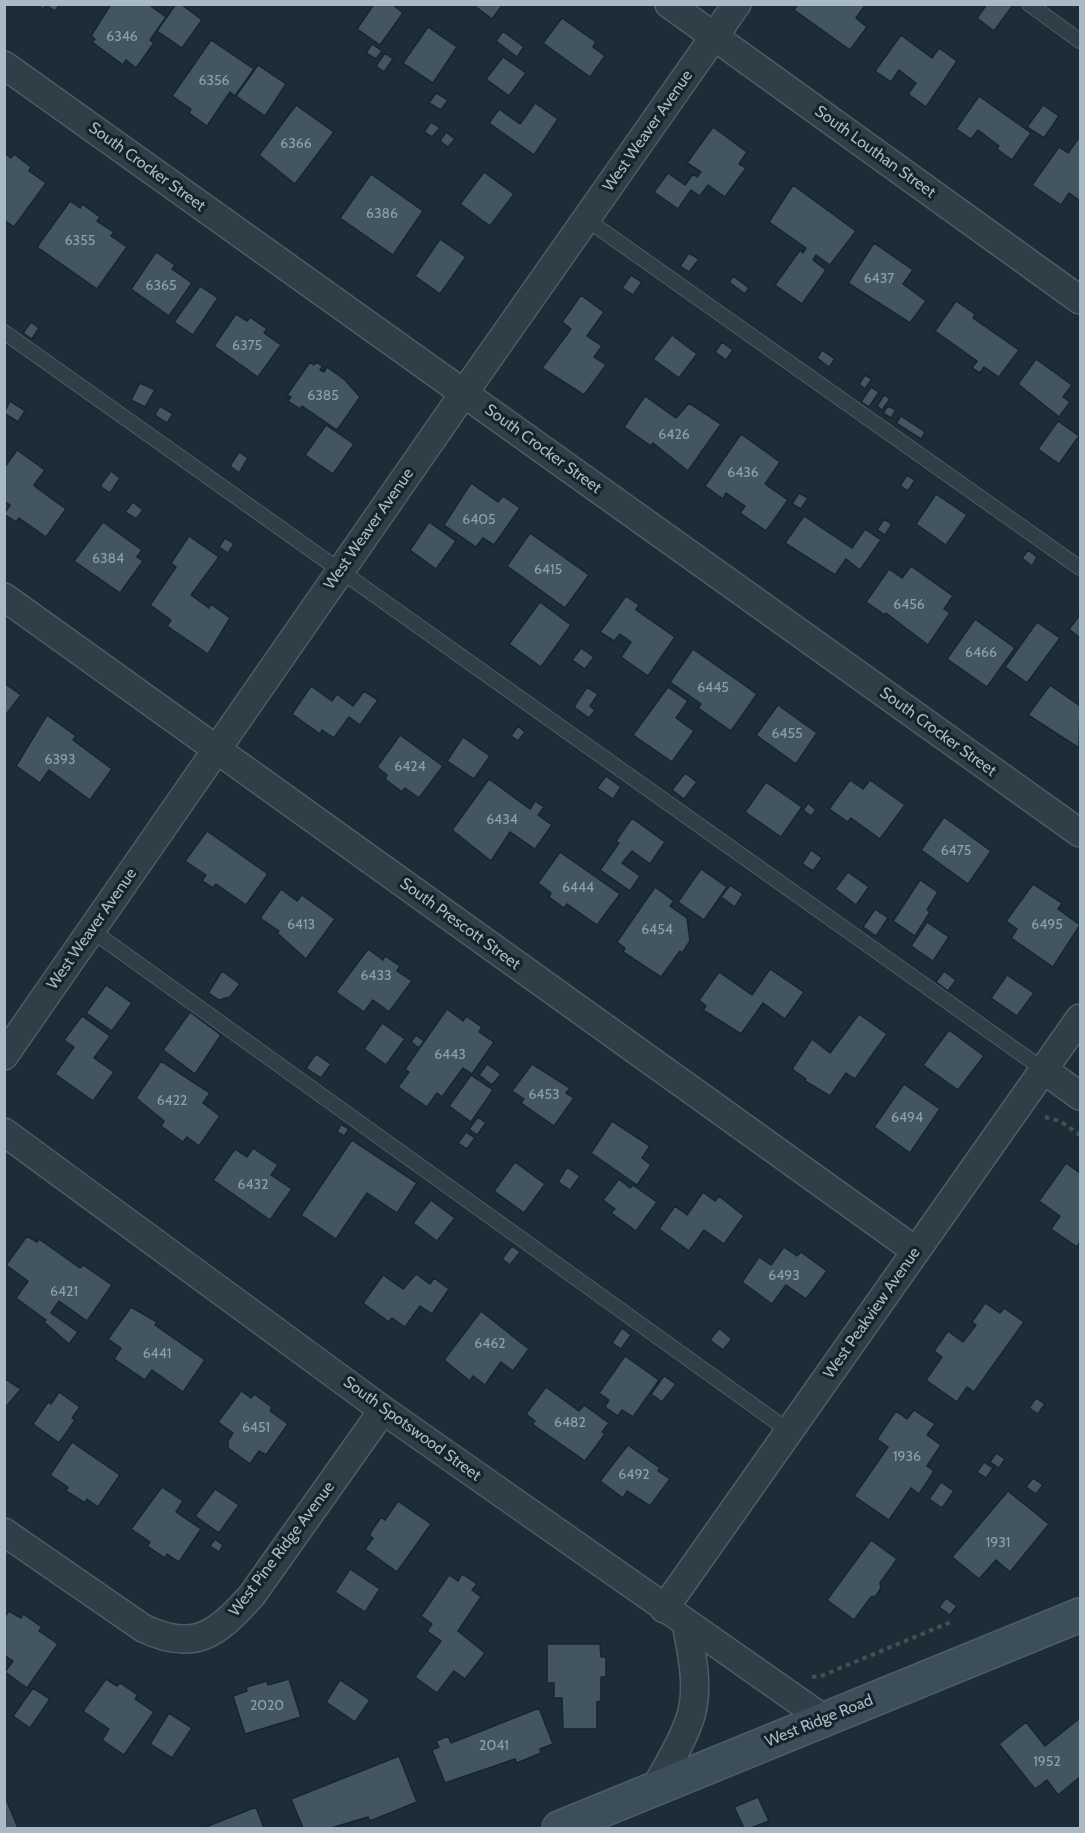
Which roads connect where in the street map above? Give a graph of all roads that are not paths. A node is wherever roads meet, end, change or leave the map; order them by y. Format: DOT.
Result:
graph roads {
  1 [pos="669,4"];
  2 [pos="737,4"];
  3 [pos="1029,4"];
  4 [pos="714,37"];
  5 [pos="1080,41"];
  6 [pos="4,65"];
  7 [pos="586,219"];
  8 [pos="1080,300"];
  9 [pos="4,332"];
  10 [pos="464,393"];
  11 [pos="1080,568"];
  12 [pos="340,570"];
  13 [pos="4,597"];
  14 [pos="217,748"];
  15 [pos="1080,833"];
  16 [pos="91,930"];
  17 [pos="1080,1018"];
  18 [pos="4,1056"];
  19 [pos="1044,1070"];
  20 [pos="1080,1096"];
  21 [pos="4,1132"];
  22 [pos="916,1251"];
  23 [pos="383,1410"];
  24 [pos="789,1431"];
  25 [pos="4,1532"];
  26 [pos="1080,1615"];
  27 [pos="675,1616"];
  28 [pos="824,1719"];
  29 [pos="656,1787"];
  30 [pos="559,1828"];
  1 -- 4 [label="street, South Louthan Street"];
  2 -- 4 [label="street, West Weaver Avenue"];
  3 -- 5 [label="lane"];
  4 -- 7 [label="street, West Weaver Avenue"];
  4 -- 8 [label="street, South Louthan Street"];
  6 -- 10 [label="street, South Crocker Street"];
  7 -- 10 [label="street, West Weaver Avenue"];
  7 -- 11 [label="lane"];
  9 -- 12 [label="lane"];
  10 -- 12 [label="street, West Weaver Avenue"];
  10 -- 15 [label="street, South Crocker Street"];
  12 -- 14 [label="street, West Weaver Avenue"];
  12 -- 19 [label="lane"];
  13 -- 14 [label="street, South Prescott Street"];
  14 -- 16 [label="street, West Weaver Avenue"];
  14 -- 22 [label="street, South Prescott Street"];
  16 -- 18 [label="street, West Weaver Avenue"];
  16 -- 24 [label="lane"];
  17 -- 19 [label="street, West Peakview Avenue"];
  19 -- 20 [label="street"];
  19 -- 22 [label="street, West Peakview Avenue"];
  21 -- 23 [label="street, South Spotswood Street"];
  22 -- 24 [label="street, West Peakview Avenue"];
  23 -- 25 [label="street, West Pine Ridge Avenue"];
  23 -- 27 [label="street, South Spotswood Street"];
  24 -- 27 [label="street, West Peakview Avenue"];
  26 -- 28 [label="street, West Ridge Road"];
  27 -- 28 [label="street, South Spotswood Street"];
  27 -- 29 [label="street"];
  28 -- 29 [label="street, West Ridge Road"];
  29 -- 30 [label="street, West Ridge Road"];
}
